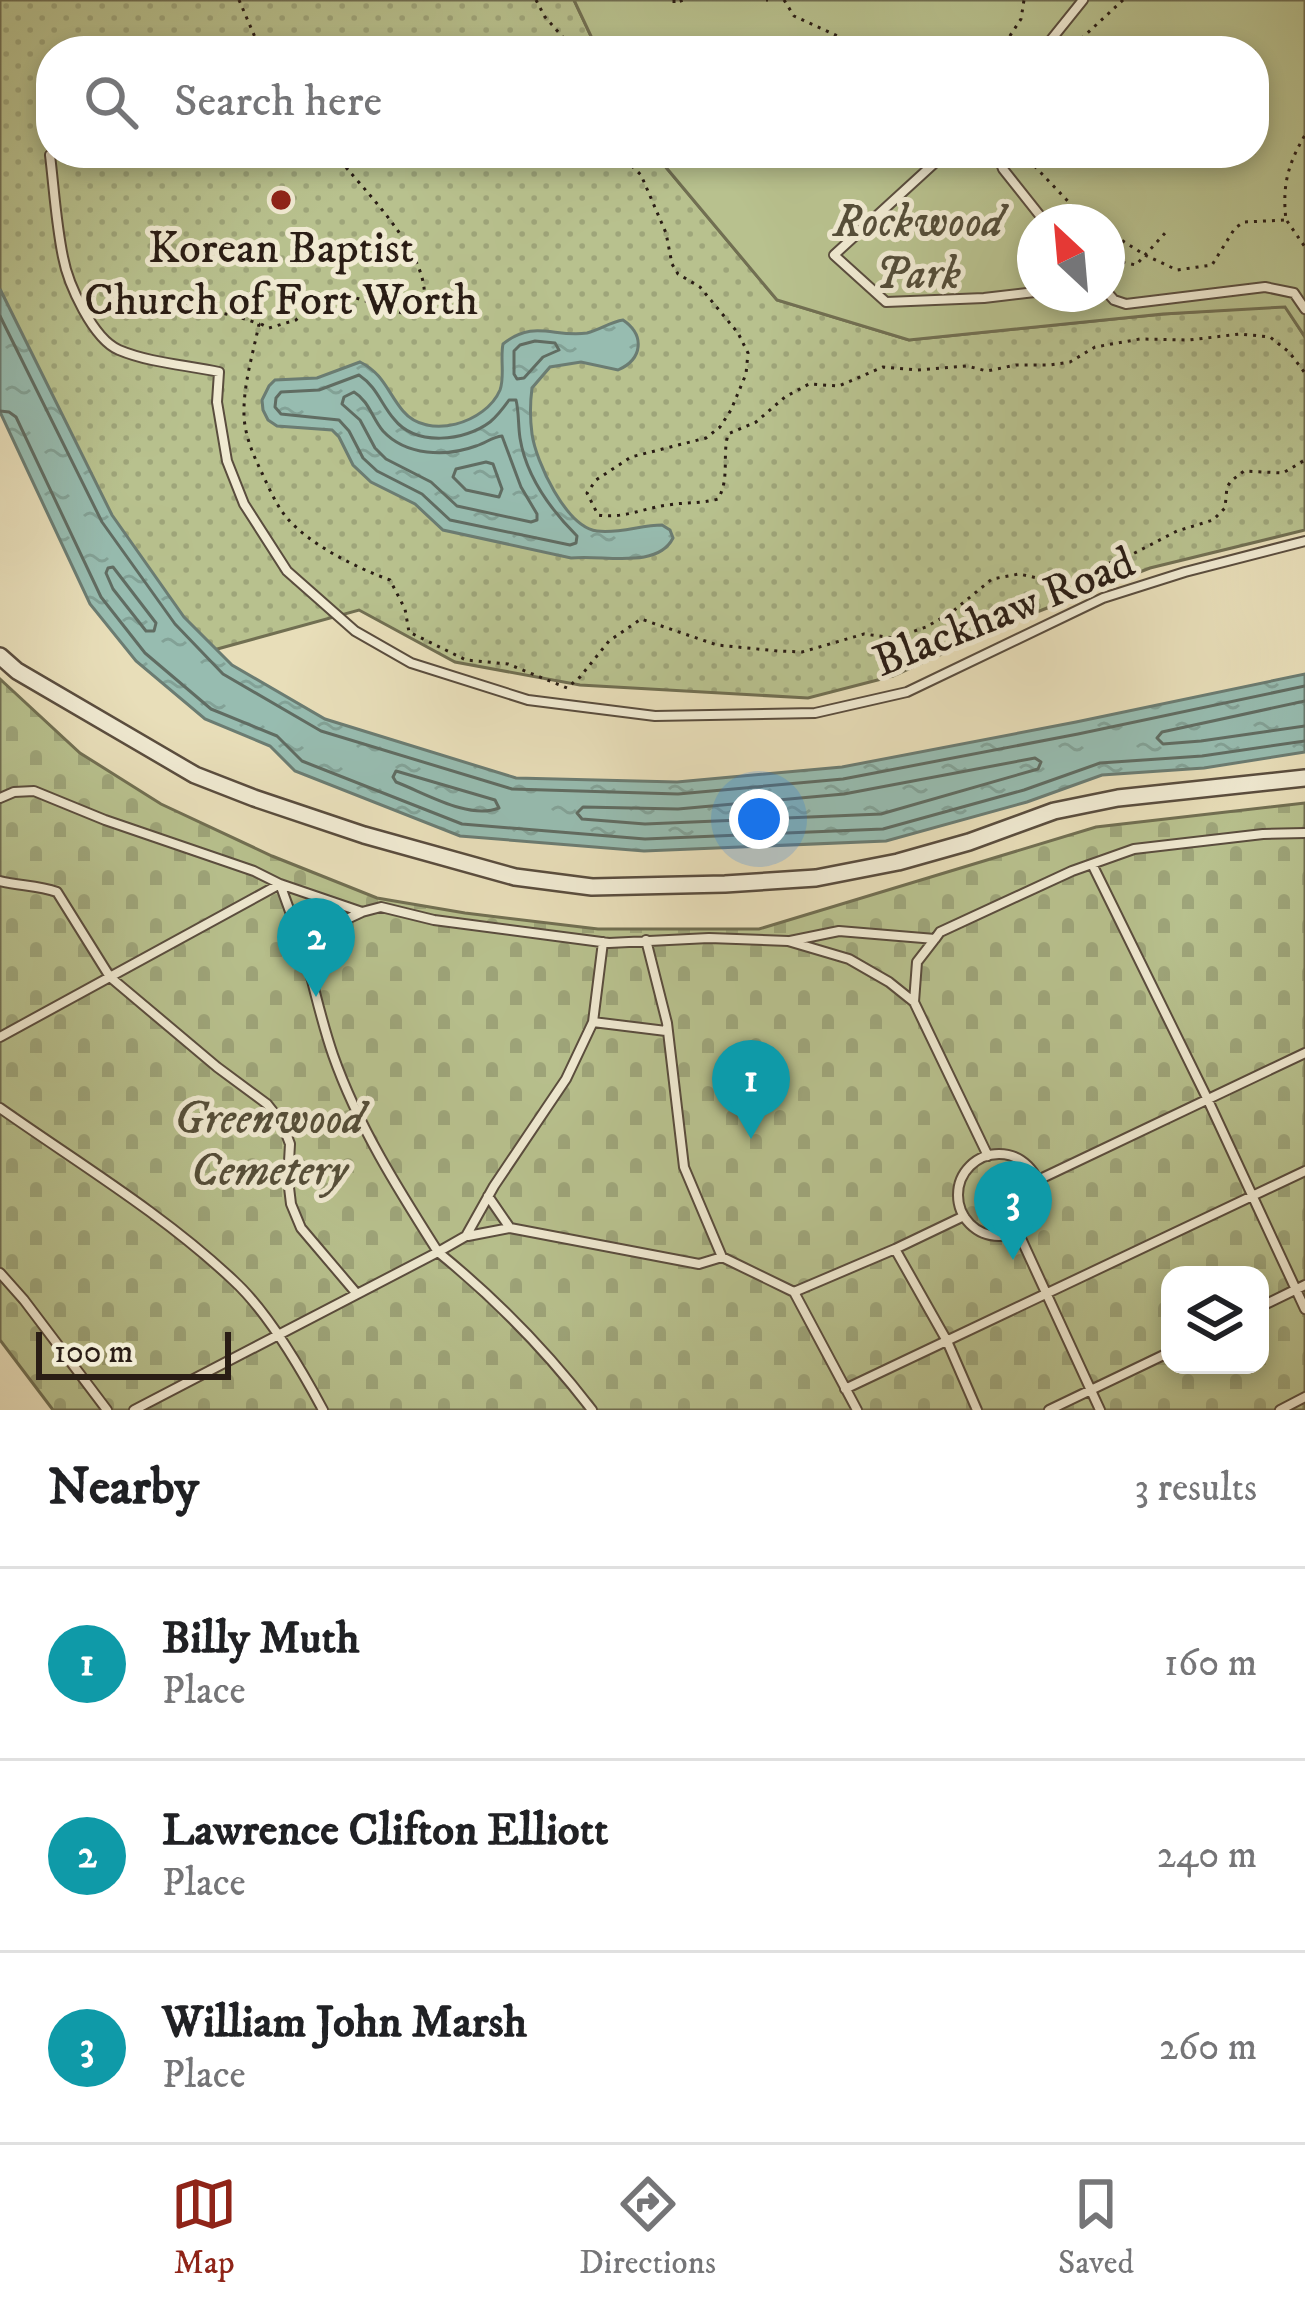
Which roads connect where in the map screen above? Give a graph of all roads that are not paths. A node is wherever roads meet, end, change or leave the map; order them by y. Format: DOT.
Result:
graph roads {
  1 [pos="1083,0"];
  2 [pos="1054,36"];
  3 [pos="52,168"];
  4 [pos="929,168"];
  5 [pos="1003,168"];
  6 [pos="1031,204"];
  7 [pos="1017,294"];
  8 [pos="1125,304"];
  9 [pos="1305,309"];
  10 [pos="1305,542"];
  11 [pos="0,656"];
  12 [pos="1305,778"];
  13 [pos="0,798"];
  14 [pos="1305,833"];
  15 [pos="1092,864"];
  16 [pos="0,880"];
  17 [pos="280,884"];
  18 [pos="362,912"];
  19 [pos="934,939"];
  20 [pos="646,940"];
  21 [pos="788,941"];
  22 [pos="603,942"];
  23 [pos="306,956"];
  24 [pos="110,976"];
  25 [pos="914,1002"];
  26 [pos="593,1022"];
  27 [pos="666,1031"];
  28 [pos="0,1037"];
  29 [pos="1304,1057"];
  30 [pos="1207,1098"];
  31 [pos="0,1108"];
  32 [pos="988,1156"];
  33 [pos="1305,1171"];
  34 [pos="1038,1180"];
  35 [pos="488,1196"];
  36 [pos="1252,1196"];
  37 [pos="964,1216"];
  38 [pos="510,1228"];
  39 [pos="1018,1232"];
  40 [pos="466,1236"];
  41 [pos="895,1249"];
  42 [pos="438,1252"];
  43 [pos="722,1256"];
  44 [pos="0,1273"];
  45 [pos="1300,1287"];
  46 [pos="794,1292"];
  47 [pos="357,1294"];
  48 [pos="1045,1294"];
  49 [pos="1269,1302"];
  50 [pos="1305,1310"];
  51 [pos="278,1336"];
  52 [pos="946,1342"];
  53 [pos="1161,1356"];
  54 [pos="845,1389"];
  55 [pos="1091,1391"];
  56 [pos="1305,1397"];
  57 [pos="107,1410"];
  58 [pos="134,1410"];
  59 [pos="323,1410"];
  60 [pos="592,1410"];
  61 [pos="857,1410"];
  62 [pos="977,1410"];
  63 [pos="1049,1410"];
  64 [pos="1100,1410"];
  65 [pos="1280,1410"];
  1 -- 2 [label="lane"];
  3 -- 10 [label="lane, Blackhaw Road"];
  4 -- 7 [label="lane"];
  5 -- 6 [label="lane"];
  8 -- 9 [label="lane"];
  11 -- 12 [label="street"];
  13 -- 17 [label="lane"];
  14 -- 15 [label="lane"];
  15 -- 19 [label="lane"];
  15 -- 30 [label="lane"];
  16 -- 24 [label="lane"];
  17 -- 18 [label="lane"];
  17 -- 23 [label="lane"];
  17 -- 24 [label="lane"];
  18 -- 22 [label="lane"];
  18 -- 23 [label="lane"];
  19 -- 21 [label="lane"];
  19 -- 25 [label="lane"];
  20 -- 21 [label="lane"];
  20 -- 22 [label="lane"];
  20 -- 27 [label="lane"];
  21 -- 25 [label="lane"];
  22 -- 26 [label="lane"];
  23 -- 42 [label="lane"];
  24 -- 28 [label="lane"];
  24 -- 47 [label="lane"];
  25 -- 32 [label="lane"];
  26 -- 27 [label="lane"];
  26 -- 35 [label="lane"];
  27 -- 43 [label="lane"];
  29 -- 30 [label="lane"];
  30 -- 34 [label="lane"];
  30 -- 36 [label="lane"];
  31 -- 51 [label="lane"];
  32 -- 34 [label="lane"];
  32 -- 37 [label="lane"];
  33 -- 36 [label="lane"];
  34 -- 39 [label="lane"];
  35 -- 38 [label="lane"];
  35 -- 40 [label="lane"];
  36 -- 45 [label="lane"];
  36 -- 48 [label="lane"];
  37 -- 39 [label="lane"];
  37 -- 41 [label="lane"];
  38 -- 40 [label="lane"];
  38 -- 43 [label="lane"];
  39 -- 48 [label="lane"];
  40 -- 42 [label="lane"];
  41 -- 46 [label="lane"];
  41 -- 52 [label="lane"];
  42 -- 47 [label="lane"];
  42 -- 60 [label="lane"];
  43 -- 46 [label="lane"];
  44 -- 57 [label="lane"];
  45 -- 49 [label="lane"];
  45 -- 50 [label="lane"];
  46 -- 54 [label="lane"];
  47 -- 51 [label="lane"];
  48 -- 52 [label="lane"];
  48 -- 55 [label="lane"];
  51 -- 58 [label="lane"];
  51 -- 59 [label="lane"];
  52 -- 54 [label="lane"];
  52 -- 62 [label="lane"];
  53 -- 55 [label="lane"];
  54 -- 61 [label="lane"];
  55 -- 63 [label="lane"];
  55 -- 64 [label="lane"];
  56 -- 65 [label="lane"];
}
